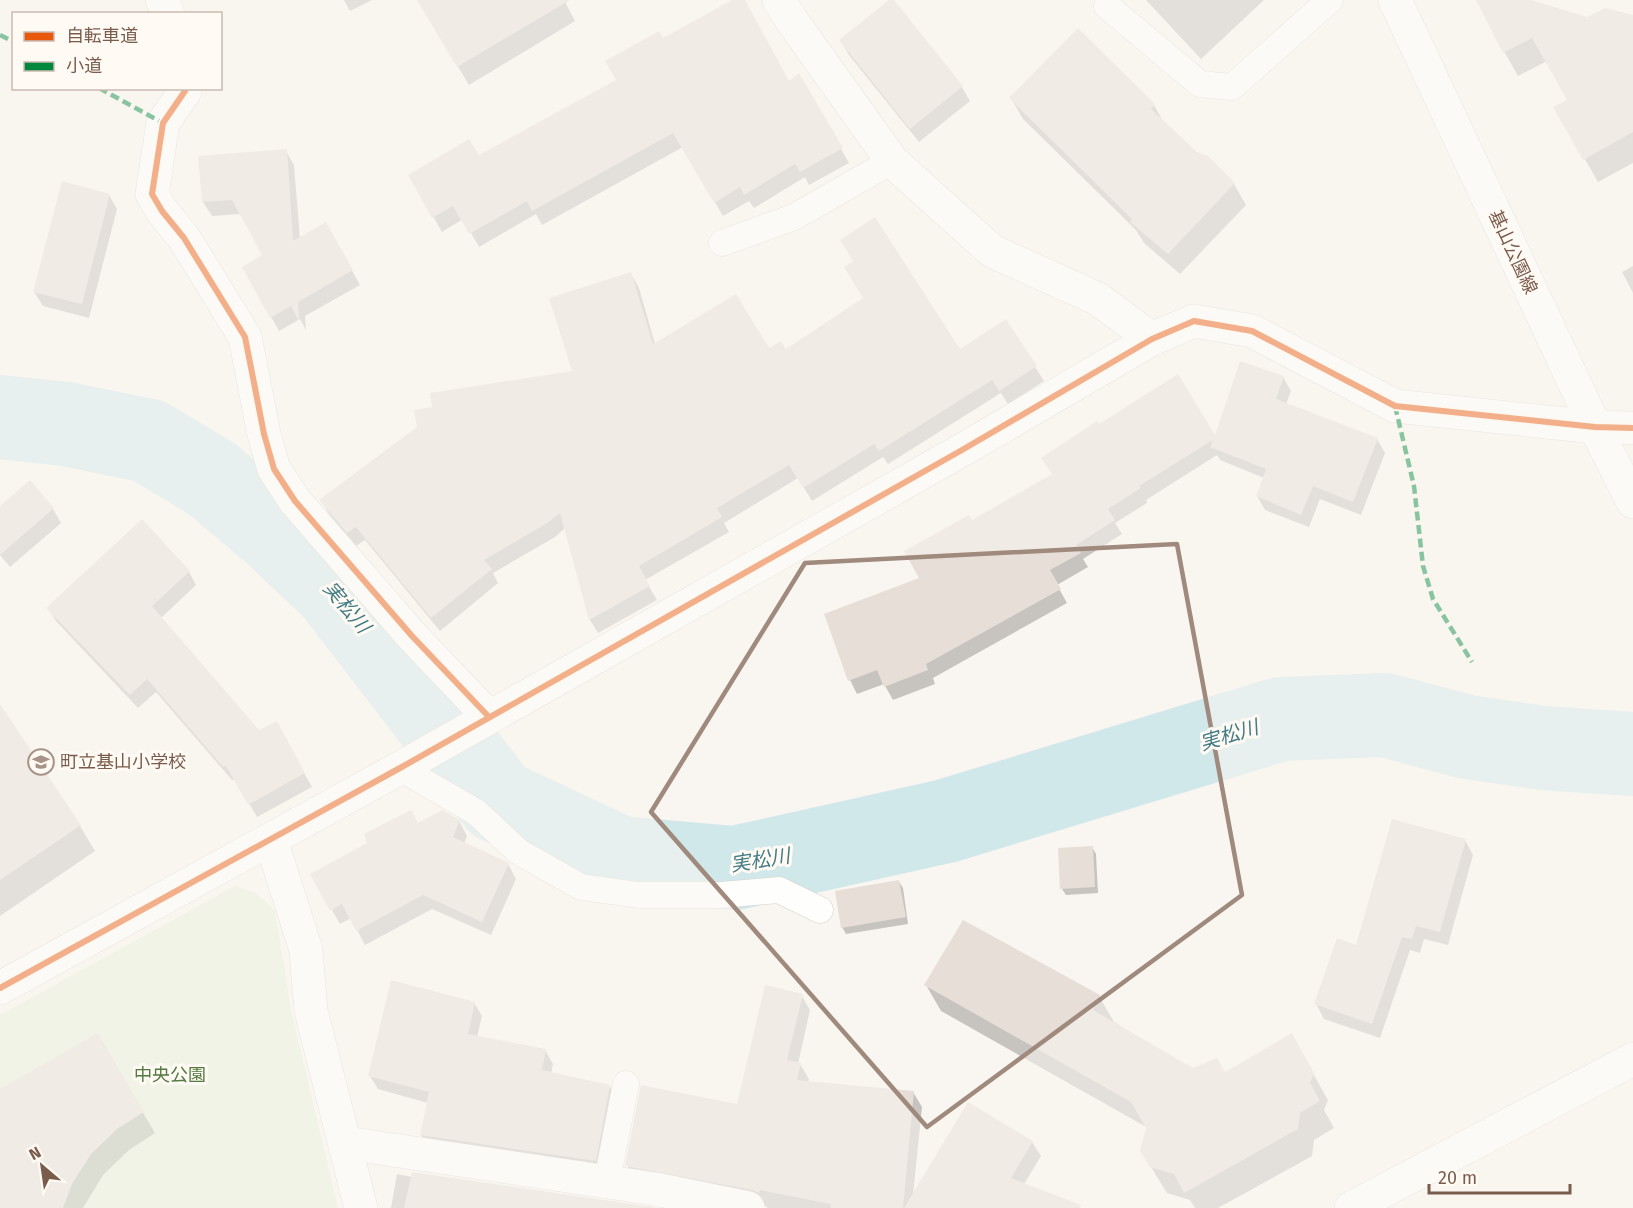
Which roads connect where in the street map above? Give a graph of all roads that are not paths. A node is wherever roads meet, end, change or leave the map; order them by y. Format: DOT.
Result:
graph roads {
  1 [pos="779,0"];
  2 [pos="1330,0"];
  3 [pos="1395,0"];
  4 [pos="1107,6"];
  5 [pos="185,90"];
  6 [pos="892,161"];
  7 [pos="722,243"];
  8 [pos="1152,339"];
  9 [pos="1595,427"];
  10 [pos="1633,428"];
  11 [pos="1633,502"];
  12 [pos="489,717"];
  13 [pos="400,768"];
  14 [pos="271,840"];
  15 [pos="820,910"];
  16 [pos="0,988"];
  17 [pos="1633,1059"];
  18 [pos="626,1084"];
  19 [pos="346,1143"];
  20 [pos="607,1181"];
  21 [pos="362,1208"];
  22 [pos="748,1208"];
  23 [pos="1351,1208"];
  1 -- 6 [label="street"];
  2 -- 4 [label="lane"];
  3 -- 9 [label="street, 基山公園線"];
  5 -- 12 [label="street"];
  6 -- 7 [label="lane"];
  6 -- 8 [label="street"];
  8 -- 9 [label="street"];
  8 -- 12 [label="street"];
  9 -- 10 [label="street"];
  9 -- 11 [label="street, 基山公園線"];
  12 -- 13 [label="street"];
  13 -- 14 [label="street"];
  13 -- 15 [label="lane"];
  14 -- 16 [label="street"];
  14 -- 19 [label="street"];
  17 -- 23 [label="street"];
  18 -- 20 [label="lane"];
  19 -- 20 [label="street"];
  19 -- 21 [label="street"];
  20 -- 22 [label="street"];
}
